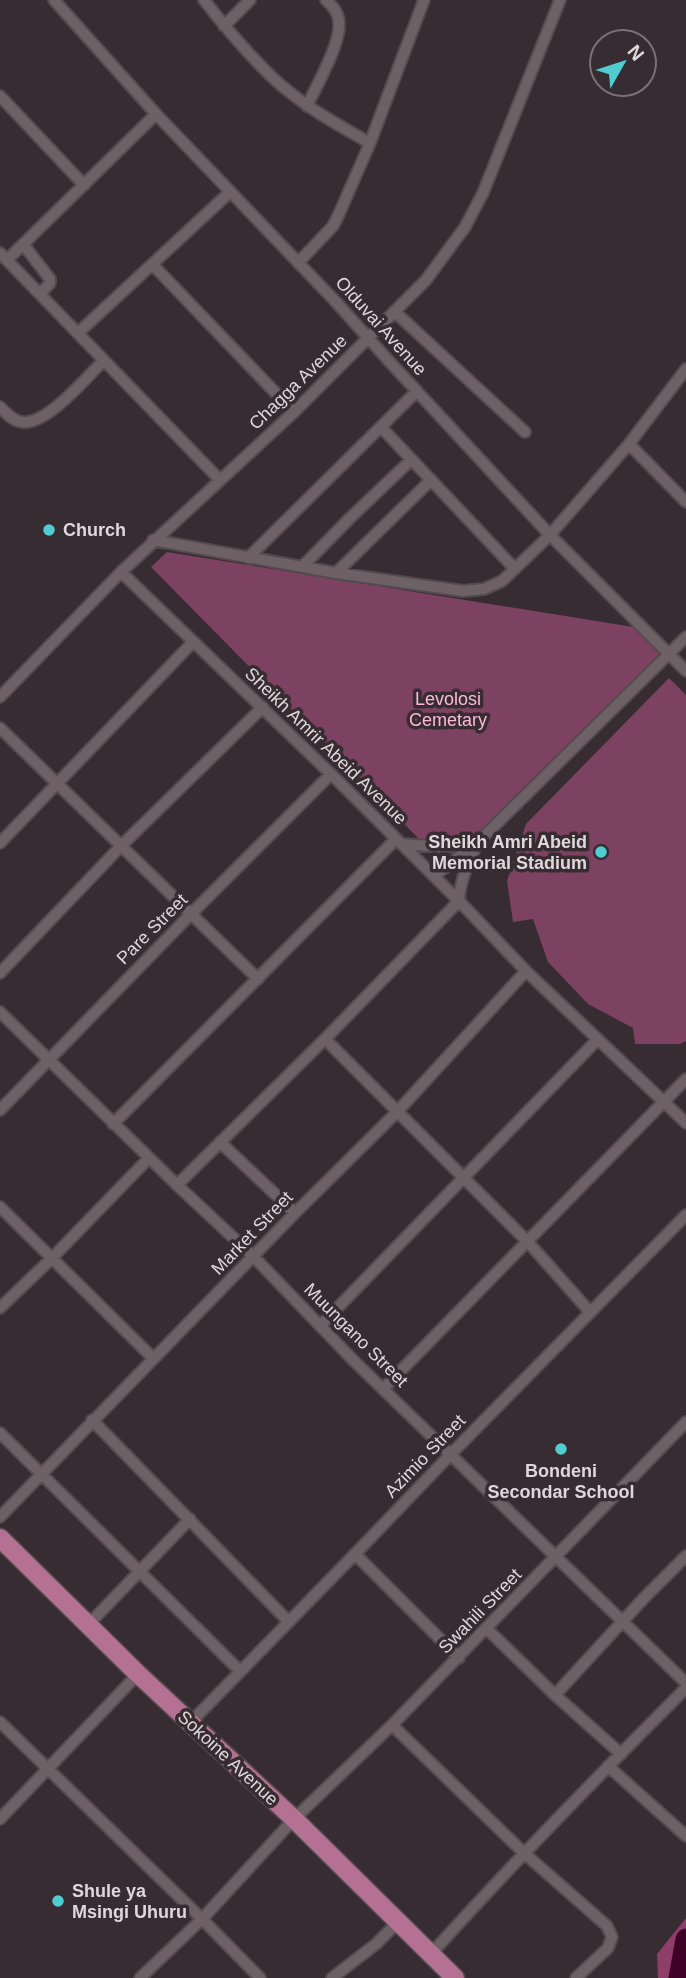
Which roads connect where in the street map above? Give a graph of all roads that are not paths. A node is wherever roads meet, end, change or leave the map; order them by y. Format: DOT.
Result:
graph roads {
  1 [pos="204,0"];
  2 [pos="250,0"];
  3 [pos="326,0"];
  4 [pos="424,0"];
  5 [pos="560,0"];
  6 [pos="60,2"];
  7 [pos="224,26"];
  8 [pos="0,96"];
  9 [pos="307,106"];
  10 [pos="156,114"];
  11 [pos="370,143"];
  12 [pos="84,185"];
  13 [pos="230,192"];
  14 [pos="23,244"];
  15 [pos="3,257"];
  16 [pos="299,263"];
  17 [pos="152,264"];
  18 [pos="40,294"];
  19 [pos="395,312"];
  20 [pos="78,333"];
  21 [pos="368,337"];
  22 [pos="104,360"];
  23 [pos="686,369"];
  24 [pos="417,391"];
  25 [pos="0,407"];
  26 [pos="294,412"];
  27 [pos="380,427"];
  28 [pos="526,432"];
  29 [pos="629,444"];
  30 [pos="411,460"];
  31 [pos="220,480"];
  32 [pos="431,480"];
  33 [pos="686,502"];
  34 [pos="550,534"];
  35 [pos="153,540"];
  36 [pos="248,558"];
  37 [pos="303,566"];
  38 [pos="515,569"];
  39 [pos="121,572"];
  40 [pos="336,573"];
  41 [pos="686,636"];
  42 [pos="193,642"];
  43 [pos="670,654"];
  44 [pos="686,671"];
  45 [pos="0,697"];
  46 [pos="263,707"];
  47 [pos="0,728"];
  48 [pos="331,774"];
  49 [pos="58,784"];
  50 [pos="399,842"];
  51 [pos="478,842"];
  52 [pos="0,843"];
  53 [pos="121,846"];
  54 [pos="434,876"];
  55 [pos="459,901"];
  56 [pos="191,914"];
  57 [pos="526,971"];
  58 [pos="0,973"];
  59 [pos="258,979"];
  60 [pos="0,1012"];
  61 [pos="325,1039"];
  62 [pos="598,1039"];
  63 [pos="49,1059"];
  64 [pos="686,1079"];
  65 [pos="664,1102"];
  66 [pos="0,1110"];
  67 [pos="397,1112"];
  68 [pos="686,1123"];
  69 [pos="113,1124"];
  70 [pos="220,1142"];
  71 [pos="149,1158"];
  72 [pos="463,1179"];
  73 [pos="177,1185"];
  74 [pos="0,1207"];
  75 [pos="295,1213"];
  76 [pos="686,1215"];
  77 [pos="528,1242"];
  78 [pos="253,1256"];
  79 [pos="52,1258"];
  80 [pos="0,1308"];
  81 [pos="590,1312"];
  82 [pos="320,1326"];
  83 [pos="153,1358"];
  84 [pos="384,1388"];
  85 [pos="93,1420"];
  86 [pos="686,1422"];
  87 [pos="0,1433"];
  88 [pos="451,1454"];
  89 [pos="42,1473"];
  90 [pos="0,1517"];
  91 [pos="190,1519"];
  92 [pos="0,1538"];
  93 [pos="355,1554"];
  94 [pos="686,1556"];
  95 [pos="557,1558"];
  96 [pos="139,1572"];
  97 [pos="624,1621"];
  98 [pos="289,1622"];
  99 [pos="88,1625"];
  100 [pos="486,1628"];
  101 [pos="459,1658"];
  102 [pos="240,1671"];
  103 [pos="138,1674"];
  104 [pos="686,1686"];
  105 [pos="555,1695"];
  106 [pos="0,1722"];
  107 [pos="190,1723"];
  108 [pos="392,1726"];
  109 [pos="621,1754"];
  110 [pos="608,1766"];
  111 [pos="47,1768"];
  112 [pos="0,1819"];
  113 [pos="294,1819"];
  114 [pos="686,1836"];
  115 [pos="524,1853"];
  116 [pos="202,1919"];
  117 [pos="398,1922"];
  118 [pos="431,1954"];
  119 [pos="140,1978"];
  120 [pos="260,1978"];
  121 [pos="332,1978"];
  122 [pos="455,1978"];
  123 [pos="576,1978"];
  1 -- 7 [label="street"];
  2 -- 7 [label="street"];
  3 -- 9 [label="street"];
  4 -- 11 [label="street"];
  5 -- 19 [label="street, Chagga Avenue"];
  6 -- 10 [label="street, Olduvai Avenue"];
  7 -- 9 [label="street"];
  8 -- 12 [label="street"];
  9 -- 11 [label="street"];
  10 -- 12 [label="street"];
  10 -- 13 [label="street, Olduvai Avenue"];
  11 -- 16 [label="street"];
  12 -- 14 [label="street"];
  13 -- 16 [label="street, Olduvai Avenue"];
  13 -- 17 [label="street"];
  14 -- 15 [label="street"];
  14 -- 18 [label="street"];
  15 -- 18 [label="street"];
  16 -- 21 [label="street, Olduvai Avenue"];
  17 -- 20 [label="street"];
  17 -- 26 [label="street"];
  18 -- 20 [label="street"];
  19 -- 21 [label="street, Chagga Avenue"];
  19 -- 28 [label="street"];
  20 -- 22 [label="street"];
  21 -- 24 [label="street, Olduvai Avenue"];
  21 -- 26 [label="street, Chagga Avenue"];
  22 -- 25 [label="street"];
  22 -- 31 [label="street"];
  23 -- 29 [label="street"];
  24 -- 27 [label="street"];
  24 -- 34 [label="street, Olduvai Avenue"];
  26 -- 31 [label="street, Chagga Avenue"];
  27 -- 30 [label="street"];
  27 -- 36 [label="street"];
  29 -- 33 [label="street"];
  29 -- 34 [label="street"];
  30 -- 32 [label="street"];
  30 -- 37 [label="street"];
  31 -- 35 [label="street, Chagga Avenue"];
  32 -- 38 [label="street"];
  32 -- 40 [label="street"];
  34 -- 38 [label="street"];
  34 -- 43 [label="street, Olduvai Avenue"];
  35 -- 36 [label="street"];
  35 -- 39 [label="street, Chagga Avenue"];
  36 -- 37 [label="street"];
  37 -- 40 [label="street"];
  38 -- 40 [label="street"];
  39 -- 42 [label="street, Sheikh Amrir Abeid Avenue"];
  39 -- 45 [label="street, Chagga Avenue"];
  41 -- 43 [label="street"];
  42 -- 46 [label="street, Sheikh Amrir Abeid Avenue"];
  42 -- 49 [label="street"];
  43 -- 44 [label="street, Olduvai Avenue"];
  43 -- 51 [label="street"];
  46 -- 48 [label="street, Sheikh Amrir Abeid Avenue"];
  46 -- 53 [label="street"];
  47 -- 49 [label="street"];
  48 -- 50 [label="street, Sheikh Amrir Abeid Avenue"];
  48 -- 56 [label="street, Pare Street"];
  49 -- 52 [label="street"];
  49 -- 53 [label="street"];
  50 -- 51 [label="street"];
  50 -- 54 [label="street, Sheikh Amrir Abeid Avenue"];
  50 -- 59 [label="street"];
  51 -- 54 [label="street"];
  51 -- 55 [label="street"];
  53 -- 56 [label="street"];
  53 -- 58 [label="street"];
  54 -- 55 [label="street, Sheikh Amrir Abeid Avenue"];
  55 -- 57 [label="street, Sheikh Amrir Abeid Avenue"];
  55 -- 61 [label="street"];
  56 -- 59 [label="street"];
  56 -- 63 [label="street, Pare Street"];
  57 -- 62 [label="street, Sheikh Amrir Abeid Avenue"];
  57 -- 67 [label="street, Market Street"];
  59 -- 69 [label="street"];
  60 -- 63 [label="street, Muungano Street"];
  61 -- 67 [label="street"];
  61 -- 70 [label="street"];
  62 -- 65 [label="street, Sheikh Amrir Abeid Avenue"];
  62 -- 72 [label="street"];
  63 -- 66 [label="street, Pare Street"];
  63 -- 69 [label="street, Muungano Street"];
  64 -- 65 [label="street"];
  65 -- 68 [label="street, Sheikh Amrir Abeid Avenue"];
  65 -- 77 [label="street"];
  67 -- 72 [label="street"];
  67 -- 75 [label="street, Market Street"];
  69 -- 71 [label="street, Muungano Street"];
  70 -- 73 [label="street"];
  70 -- 75 [label="street"];
  71 -- 73 [label="street, Muungano Street"];
  71 -- 79 [label="street"];
  72 -- 77 [label="street"];
  72 -- 82 [label="street"];
  73 -- 78 [label="street, Muungano Street"];
  74 -- 79 [label="street"];
  75 -- 78 [label="street, Market Street"];
  76 -- 81 [label="street, Azimio Street"];
  77 -- 81 [label="street"];
  77 -- 84 [label="street"];
  78 -- 82 [label="street, Muungano Street"];
  78 -- 83 [label="street, Market Street"];
  79 -- 80 [label="street"];
  79 -- 83 [label="street"];
  81 -- 88 [label="street, Azimio Street"];
  82 -- 84 [label="street, Muungano Street"];
  83 -- 85 [label="street, Market Street"];
  84 -- 88 [label="street, Muungano Street"];
  85 -- 89 [label="street, Market Street"];
  85 -- 91 [label="street"];
  86 -- 95 [label="street, Swahili Street"];
  87 -- 89 [label="street"];
  88 -- 93 [label="street, Azimio Street"];
  88 -- 95 [label="street, Muungano Street"];
  89 -- 90 [label="street, Market Street"];
  89 -- 96 [label="street"];
  91 -- 96 [label="street"];
  91 -- 98 [label="street"];
  92 -- 99 [label="main road, Sokoine Avenue"];
  93 -- 98 [label="street, Azimio Street"];
  93 -- 101 [label="street"];
  94 -- 97 [label="street"];
  95 -- 97 [label="street, Muungano Street"];
  95 -- 100 [label="street, Swahili Street"];
  96 -- 99 [label="street"];
  96 -- 102 [label="street"];
  97 -- 104 [label="street, Muungano Street"];
  97 -- 105 [label="street"];
  98 -- 102 [label="street, Azimio Street"];
  99 -- 103 [label="main road, Sokoine Avenue"];
  100 -- 101 [label="street, Swahili Street"];
  100 -- 105 [label="street"];
  101 -- 108 [label="street, Swahili Street"];
  102 -- 107 [label="street, Azimio Street"];
  103 -- 107 [label="main road, Sokoine Avenue"];
  103 -- 111 [label="street"];
  104 -- 109 [label="street"];
  105 -- 109 [label="street"];
  106 -- 111 [label="street"];
  107 -- 113 [label="main road, Sokoine Avenue"];
  108 -- 113 [label="street, Swahili Street"];
  108 -- 115 [label="street"];
  109 -- 110 [label="street"];
  110 -- 114 [label="street"];
  110 -- 115 [label="street"];
  111 -- 112 [label="street"];
  111 -- 116 [label="street"];
  113 -- 116 [label="street, Swahili Street"];
  113 -- 117 [label="main road, Sokoine Avenue"];
  115 -- 118 [label="street"];
  115 -- 123 [label="street"];
  116 -- 119 [label="street, Swahili Street"];
  116 -- 120 [label="street"];
  117 -- 118 [label="main road, Sokoine Avenue"];
  117 -- 121 [label="street"];
  118 -- 122 [label="main road, Sokoine Avenue"];
}
